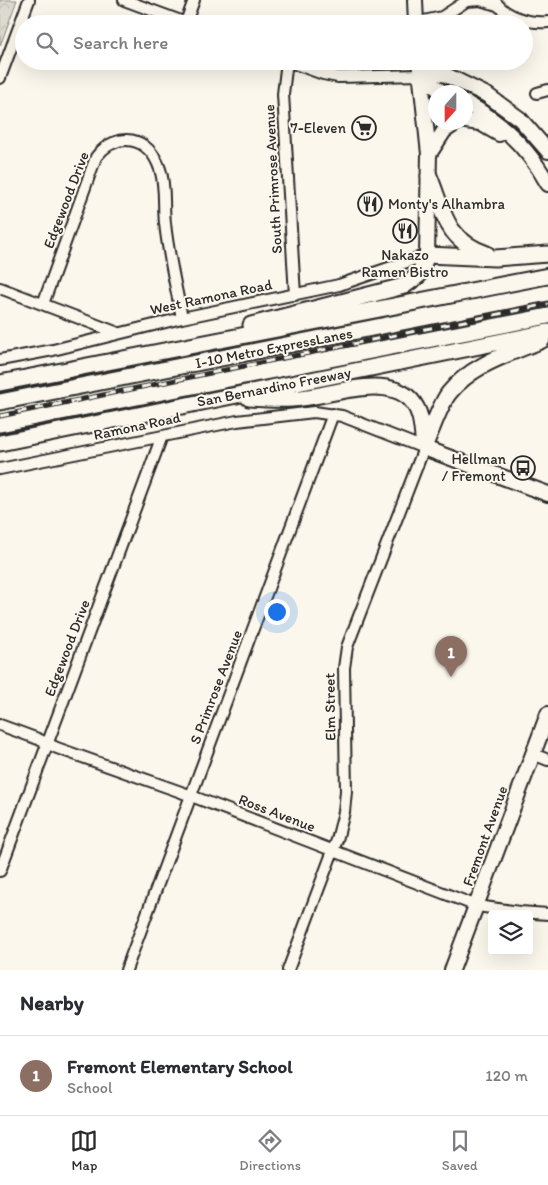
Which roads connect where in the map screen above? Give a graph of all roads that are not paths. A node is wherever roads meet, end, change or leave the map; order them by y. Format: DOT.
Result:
graph roads {
  1 [pos="29,0"];
  2 [pos="124,0"];
  3 [pos="194,0"];
  4 [pos="415,0"];
  5 [pos="467,1"];
  6 [pos="496,3"];
  7 [pos="23,15"];
  8 [pos="165,15"];
  9 [pos="189,15"];
  10 [pos="416,15"];
  11 [pos="445,15"];
  12 [pos="513,15"];
  13 [pos="533,21"];
  14 [pos="548,22"];
  15 [pos="15,38"];
  16 [pos="286,70"];
  17 [pos="312,70"];
  18 [pos="401,70"];
  19 [pos="419,70"];
  20 [pos="421,70"];
  21 [pos="426,70"];
  22 [pos="0,78"];
  23 [pos="435,85"];
  24 [pos="548,90"];
  25 [pos="537,93"];
  26 [pos="473,107"];
  27 [pos="473,122"];
  28 [pos="445,130"];
  29 [pos="548,151"];
  30 [pos="528,153"];
  31 [pos="429,154"];
  32 [pos="430,176"];
  33 [pos="548,184"];
  34 [pos="548,254"];
  35 [pos="427,256"];
  36 [pos="503,258"];
  37 [pos="548,276"];
  38 [pos="0,288"];
  39 [pos="548,293"];
  40 [pos="294,295"];
  41 [pos="43,304"];
  42 [pos="364,312"];
  43 [pos="548,316"];
  44 [pos="435,317"];
  45 [pos="182,318"];
  46 [pos="548,332"];
  47 [pos="118,334"];
  48 [pos="548,338"];
  49 [pos="0,360"];
  50 [pos="97,364"];
  51 [pos="0,383"];
  52 [pos="221,398"];
  53 [pos="0,402"];
  54 [pos="333,414"];
  55 [pos="0,424"];
  56 [pos="162,436"];
  57 [pos="0,443"];
  58 [pos="424,448"];
  59 [pos="0,469"];
  60 [pos="548,494"];
  61 [pos="548,714"];
  62 [pos="0,725"];
  63 [pos="48,743"];
  64 [pos="533,754"];
  65 [pos="548,760"];
  66 [pos="191,796"];
  67 [pos="332,851"];
  68 [pos="0,871"];
  69 [pos="477,906"];
  70 [pos="548,914"];
  71 [pos="126,970"];
  72 [pos="288,970"];
  73 [pos="452,970"];
  1 -- 7 [label="street"];
  2 -- 8 [label="street"];
  3 -- 9 [label="street"];
  4 -- 10 [label="main road"];
  5 -- 6 [label="street"];
  5 -- 11 [label="street"];
  6 -- 12 [label="street"];
  13 -- 14 [label="street"];
  15 -- 22 [label="street"];
  16 -- 40 [label="street, South Primrose Avenue"];
  17 -- 18 [label="street"];
  19 -- 31 [label="main road"];
  20 -- 23 [label="main road"];
  21 -- 29 [label="main road"];
  24 -- 25 [label="street"];
  26 -- 30 [label="main road"];
  27 -- 30 [label="main road"];
  28 -- 31 [label="main road"];
  30 -- 33 [label="main road"];
  31 -- 32 [label="main road"];
  32 -- 35 [label="main road"];
  32 -- 36 [label="highway"];
  34 -- 36 [label="highway"];
  35 -- 36 [label="highway"];
  35 -- 40 [label="street, West Ramona Road"];
  35 -- 50 [label="highway"];
  37 -- 42 [label="highway"];
  38 -- 41 [label="street"];
  39 -- 44 [label="highway, I-10 Metro ExpressLanes"];
  40 -- 45 [label="street, West Ramona Road"];
  41 -- 45 [label="street, Edgewood Drive"];
  41 -- 47 [label="street"];
  42 -- 44 [label="highway"];
  42 -- 50 [label="highway"];
  43 -- 55 [label="highway, I-10 Metro ExpressLanes"];
  44 -- 53 [label="highway, I-10 Metro ExpressLanes"];
  45 -- 47 [label="street, West Ramona Road"];
  46 -- 52 [label="highway, San Bernardino Freeway"];
  47 -- 49 [label="street, West Ramona Road"];
  48 -- 58 [label="highway"];
  50 -- 51 [label="highway"];
  52 -- 57 [label="highway, San Bernardino Freeway"];
  52 -- 58 [label="highway"];
  54 -- 56 [label="street, Ramona Road"];
  54 -- 58 [label="street, Ramona Road"];
  54 -- 66 [label="street, S Primrose Avenue"];
  56 -- 59 [label="street, Ramona Road"];
  56 -- 63 [label="street, Edgewood Drive"];
  58 -- 60 [label="main road"];
  58 -- 67 [label="street, Elm Street"];
  61 -- 64 [label="main road, Fremont Avenue"];
  62 -- 63 [label="street, Ross Avenue"];
  63 -- 66 [label="street, Ross Avenue"];
  63 -- 68 [label="street, Edgewood Drive"];
  64 -- 65 [label="street"];
  64 -- 69 [label="main road, Fremont Avenue"];
  66 -- 67 [label="street, Ross Avenue"];
  66 -- 71 [label="street, S Primrose Avenue"];
  67 -- 69 [label="street, Ross Avenue"];
  67 -- 72 [label="street, Elm Street"];
  69 -- 70 [label="street, Ross Avenue"];
  69 -- 73 [label="main road, Fremont Avenue"];
}
